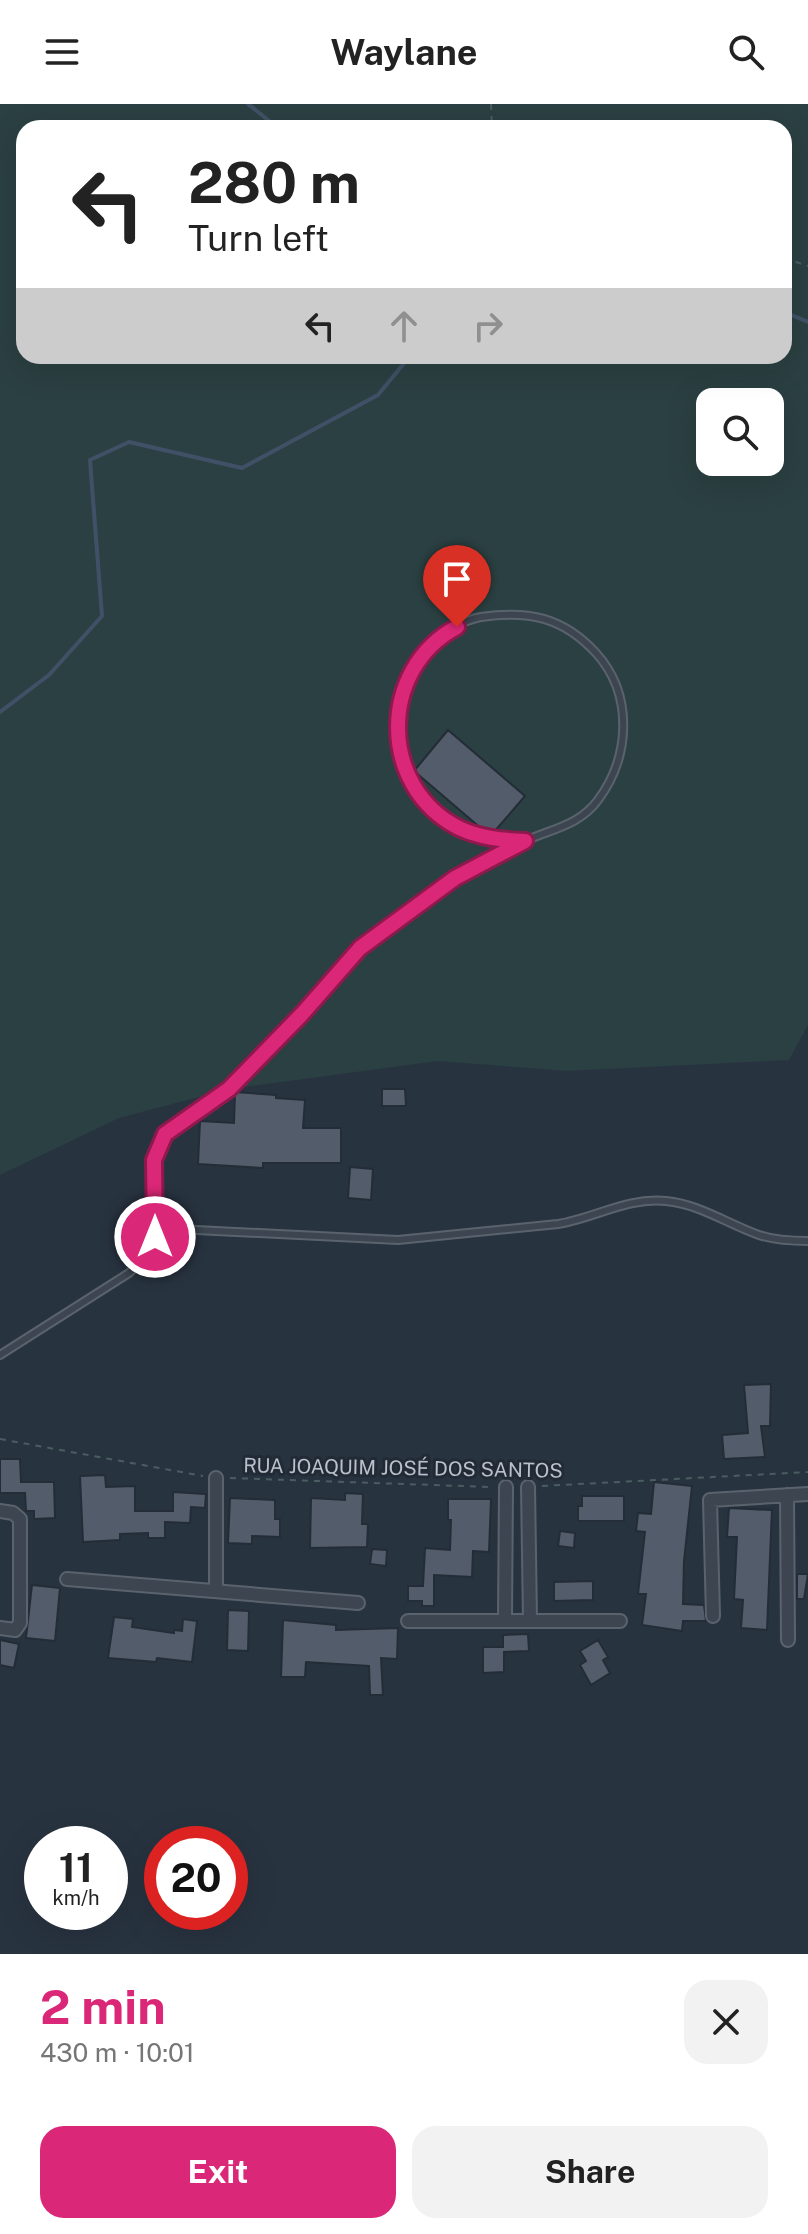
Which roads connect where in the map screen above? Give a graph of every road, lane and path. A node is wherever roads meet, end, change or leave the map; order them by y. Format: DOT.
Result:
graph roads {
  1 [pos="525,841"];
  2 [pos="156,1228"];
  3 [pos="808,1241"];
  4 [pos="0,1355"];
  5 [pos="0,1439"];
  6 [pos="808,1472"];
  7 [pos="216,1478"];
  8 [pos="506,1487"];
  9 [pos="528,1487"];
  10 [pos="808,1494"];
  11 [pos="787,1495"];
  12 [pos="0,1511"];
  13 [pos="67,1579"];
  14 [pos="216,1590"];
  15 [pos="358,1603"];
  16 [pos="713,1616"];
  17 [pos="505,1620"];
  18 [pos="530,1620"];
  19 [pos="408,1621"];
  20 [pos="620,1621"];
  21 [pos="0,1628"];
  22 [pos="788,1640"];
  1 -- 1 [label="lane"];
  1 -- 2 [label="lane"];
  2 -- 3 [label="lane"];
  2 -- 4 [label="lane"];
  5 -- 7 [label="path, RUA JOAQUIM JOSÉ DOS SANTOS"];
  6 -- 9 [label="path, RUA JOAQUIM JOSÉ DOS SANTOS"];
  7 -- 8 [label="path, RUA JOAQUIM JOSÉ DOS SANTOS"];
  7 -- 14 [label="street"];
  8 -- 17 [label="street"];
  9 -- 18 [label="street"];
  10 -- 11 [label="street"];
  11 -- 16 [label="street"];
  11 -- 22 [label="street"];
  12 -- 21 [label="street"];
  13 -- 14 [label="street"];
  14 -- 15 [label="street"];
  17 -- 18 [label="street"];
  17 -- 19 [label="street"];
  18 -- 20 [label="street"];
}
